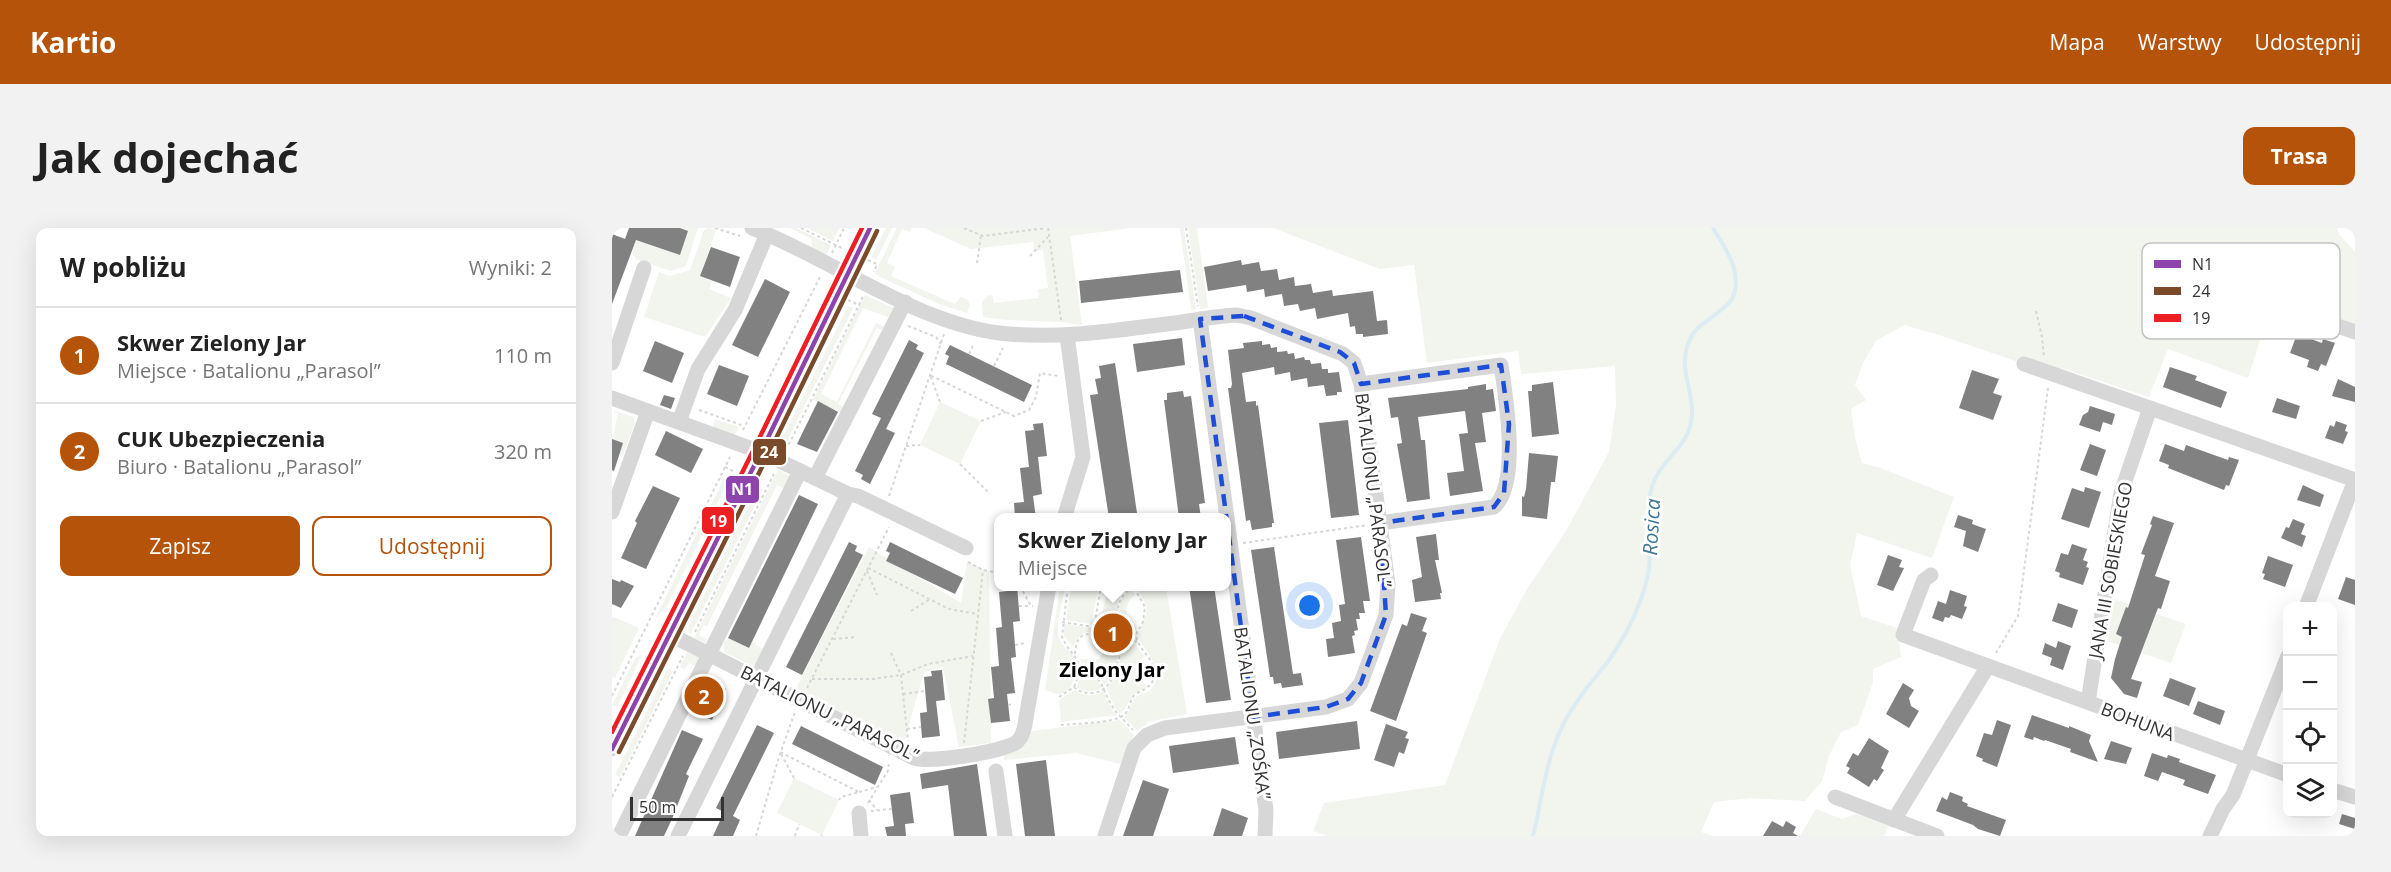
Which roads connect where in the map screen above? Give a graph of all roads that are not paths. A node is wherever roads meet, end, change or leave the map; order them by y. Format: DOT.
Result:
graph roads {
  1 [pos="752,228"];
  2 [pos="870,228"];
  3 [pos="767,234"];
  4 [pos="644,268"];
  5 [pos="847,274"];
  6 [pos="905,302"];
  7 [pos="1199,315"];
  8 [pos="2340,327"];
  9 [pos="1064,330"];
  10 [pos="2355,332"];
  11 [pos="612,363"];
  12 [pos="2024,364"];
  13 [pos="1361,384"];
  14 [pos="612,398"];
  15 [pos="2150,408"];
  16 [pos="648,411"];
  17 [pos="679,422"];
  18 [pos="761,452"];
  19 [pos="800,471"];
  20 [pos="815,478"];
  21 [pos="2355,480"];
  22 [pos="848,494"];
  23 [pos="612,512"];
  24 [pos="1066,513"];
  25 [pos="1226,513"];
  26 [pos="1380,523"];
  27 [pos="966,548"];
  28 [pos="1231,552"];
  29 [pos="1931,574"];
  30 [pos="1046,591"];
  31 [pos="2308,602"];
  32 [pos="669,634"];
  33 [pos="710,653"];
  34 [pos="1988,666"];
  35 [pos="2283,669"];
  36 [pos="756,677"];
  37 [pos="2088,702"];
  38 [pos="1253,717"];
  39 [pos="612,748"];
  40 [pos="2247,762"];
  41 [pos="996,771"];
  42 [pos="2283,773"];
  43 [pos="2337,792"];
  44 [pos="1835,797"];
  45 [pos="2355,797"];
  46 [pos="859,813"];
  47 [pos="1894,820"];
  48 [pos="619,836"];
  49 [pos="678,836"];
  50 [pos="861,836"];
  51 [pos="1005,836"];
  52 [pos="1105,836"];
  53 [pos="1265,836"];
  54 [pos="1937,836"];
  55 [pos="2210,836"];
  1 -- 3 [label="street, BATALIONU „PARASOL”"];
  2 -- 5 [label="street"];
  3 -- 5 [label="street, BATALIONU „PARASOL”"];
  3 -- 17 [label="street"];
  4 -- 11 [label="street"];
  5 -- 6 [label="street, BATALIONU „PARASOL”"];
  5 -- 18 [label="street"];
  6 -- 9 [label="street, BATALIONU „PARASOL”"];
  6 -- 20 [label="street"];
  7 -- 9 [label="street, BATALIONU „PARASOL”"];
  7 -- 13 [label="street, BATALIONU „PARASOL”"];
  7 -- 25 [label="street, BATALIONU „ZOŚKA”"];
  8 -- 10 [label="street"];
  9 -- 24 [label="street"];
  12 -- 15 [label="street"];
  13 -- 26 [label="street, BATALIONU „PARASOL”"];
  13 -- 26 [label="street"];
  14 -- 16 [label="street"];
  15 -- 21 [label="street"];
  15 -- 37 [label="street, JANA III SOBIESKIEGO"];
  16 -- 17 [label="street"];
  16 -- 23 [label="street"];
  17 -- 18 [label="street"];
  18 -- 19 [label="street"];
  18 -- 32 [label="street"];
  19 -- 20 [label="street"];
  19 -- 33 [label="street"];
  20 -- 22 [label="street"];
  21 -- 31 [label="street"];
  22 -- 27 [label="street"];
  22 -- 36 [label="street"];
  26 -- 38 [label="street, BATALIONU „PARASOL”"];
  28 -- 38 [label="street, BATALIONU „ZOŚKA”"];
  29 -- 34 [label="street, BOHUNA"];
  30 -- 36 [label="street, BATALIONU „PARASOL”"];
  32 -- 33 [label="street, BATALIONU „PARASOL”"];
  32 -- 39 [label="street"];
  33 -- 36 [label="street, BATALIONU „PARASOL”"];
  33 -- 48 [label="street"];
  34 -- 37 [label="street, BOHUNA"];
  34 -- 47 [label="street"];
  35 -- 40 [label="street"];
  36 -- 49 [label="street"];
  37 -- 40 [label="street, BOHUNA"];
  38 -- 52 [label="street, BATALIONU „PARASOL”"];
  38 -- 53 [label="street, BATALIONU „ZOŚKA”"];
  40 -- 42 [label="street, BOHUNA"];
  40 -- 55 [label="street"];
  41 -- 51 [label="street"];
  43 -- 45 [label="street"];
  44 -- 47 [label="street"];
  46 -- 50 [label="street"];
  47 -- 54 [label="street"];
}
